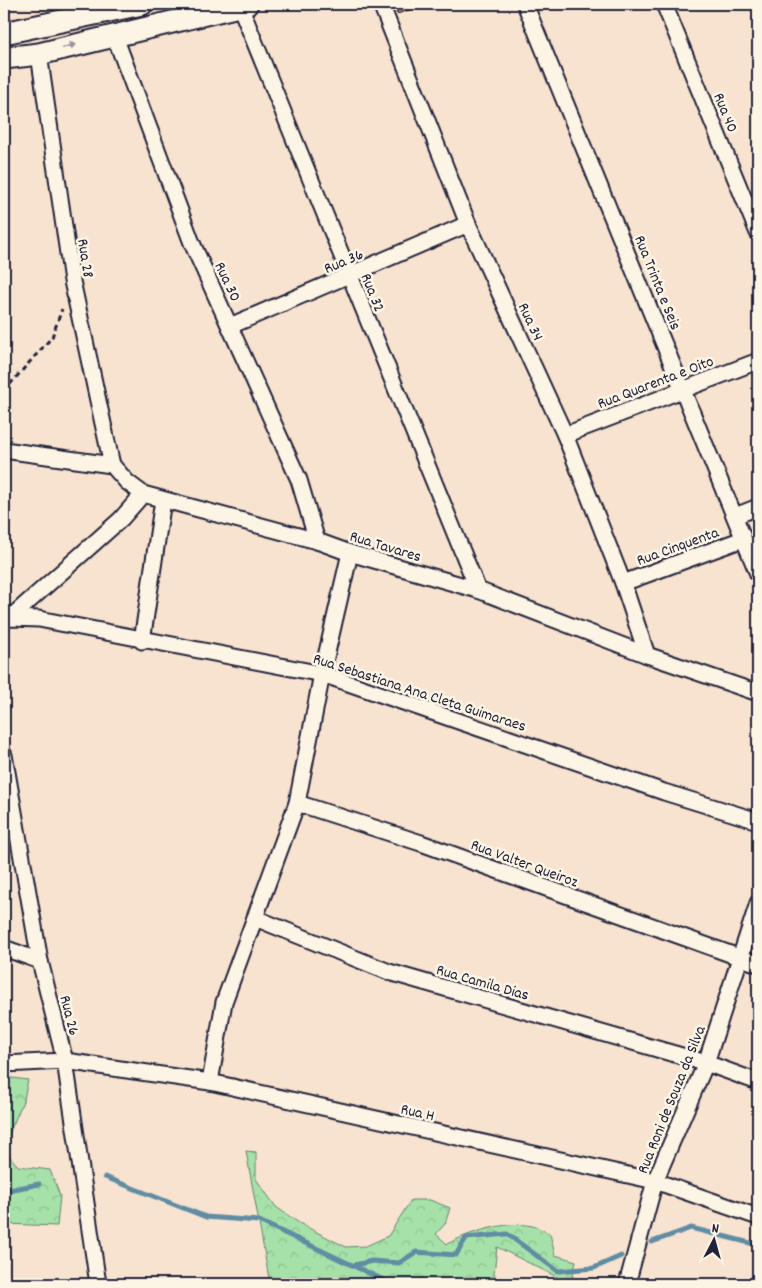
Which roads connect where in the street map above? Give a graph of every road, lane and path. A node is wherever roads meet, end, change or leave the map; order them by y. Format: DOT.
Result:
graph roads {
  1 [pos="141,4"];
  2 [pos="381,4"];
  3 [pos="526,4"];
  4 [pos="664,4"];
  5 [pos="243,5"];
  6 [pos="4,33"];
  7 [pos="114,34"];
  8 [pos="38,54"];
  9 [pos="4,58"];
  10 [pos="468,224"];
  11 [pos="758,233"];
  12 [pos="349,277"];
  13 [pos="72,281"];
  14 [pos="230,326"];
  15 [pos="758,361"];
  16 [pos="684,388"];
  17 [pos="4,391"];
  18 [pos="565,435"];
  19 [pos="4,450"];
  20 [pos="112,465"];
  21 [pos="143,494"];
  22 [pos="162,500"];
  23 [pos="758,507"];
  24 [pos="735,516"];
  25 [pos="743,539"];
  26 [pos="316,541"];
  27 [pos="350,553"];
  28 [pos="758,574"];
  29 [pos="623,583"];
  30 [pos="478,590"];
  31 [pos="7,619"];
  32 [pos="142,641"];
  33 [pos="646,655"];
  34 [pos="322,674"];
  35 [pos="758,693"];
  36 [pos="4,755"];
  37 [pos="5,770"];
  38 [pos="297,803"];
  39 [pos="758,821"];
  40 [pos="758,903"];
  41 [pos="255,918"];
  42 [pos="4,948"];
  43 [pos="739,958"];
  44 [pos="40,961"];
  45 [pos="758,964"];
  46 [pos="65,1061"];
  47 [pos="706,1063"];
  48 [pos="4,1064"];
  49 [pos="210,1082"];
  50 [pos="758,1082"];
  51 [pos="655,1181"];
  52 [pos="758,1217"];
  53 [pos="628,1283"];
  54 [pos="98,1284"];
  1 -- 6 [label="street"];
  2 -- 10 [label="street, Rua 34"];
  3 -- 16 [label="street, Rua Trinta e Seis"];
  4 -- 11 [label="street, Rua 40"];
  5 -- 7 [label="street"];
  5 -- 12 [label="street, Rua 32"];
  8 -- 7 [label="street, one-way"];
  7 -- 14 [label="street, Rua 30"];
  8 -- 9 [label="street"];
  8 -- 13 [label="street, Rua 28"];
  10 -- 12 [label="street, Rua 36"];
  10 -- 18 [label="street, Rua 34"];
  12 -- 14 [label="street, Rua 36"];
  12 -- 30 [label="street, Rua 32"];
  13 -- 17 [label="path"];
  13 -- 20 [label="street, Rua 28"];
  14 -- 26 [label="street, Rua 30"];
  15 -- 16 [label="street, Rua Quarenta e Oito"];
  16 -- 18 [label="street, Rua Quarenta e Oito"];
  16 -- 24 [label="street, Rua Trinta e Seis"];
  18 -- 29 [label="street, Rua 34"];
  19 -- 20 [label="street"];
  20 -- 21 [label="street, Rua Tavares"];
  21 -- 22 [label="street, Rua Tavares"];
  21 -- 31 [label="street"];
  22 -- 26 [label="street, Rua Tavares"];
  22 -- 32 [label="street"];
  23 -- 24 [label="street, Rua Cinquenta"];
  24 -- 25 [label="street, Rua Trinta e Seis"];
  25 -- 28 [label="street, Rua Trinta e Seis"];
  25 -- 29 [label="street, Rua Cinquenta"];
  26 -- 27 [label="street, Rua Tavares"];
  27 -- 30 [label="street, Rua Tavares"];
  27 -- 34 [label="street"];
  29 -- 33 [label="street, Rua 34"];
  30 -- 33 [label="street, Rua Tavares"];
  31 -- 32 [label="street, Rua Sebastiana Ana Cleta Guimaraes"];
  32 -- 34 [label="street, Rua Sebastiana Ana Cleta Guimaraes"];
  33 -- 35 [label="street, Rua Tavares"];
  34 -- 38 [label="street"];
  34 -- 39 [label="street, Rua Sebastiana Ana Cleta Guimaraes"];
  36 -- 37 [label="street, Rua 26"];
  37 -- 44 [label="street, Rua 26"];
  38 -- 41 [label="street"];
  38 -- 43 [label="street, Rua Valter Queiroz"];
  40 -- 43 [label="street, Rua Roni de Souza da Silva"];
  41 -- 47 [label="street, Rua Camila Dias"];
  41 -- 49 [label="street"];
  42 -- 44 [label="street"];
  43 -- 45 [label="street, Rua Valter Queiroz"];
  43 -- 47 [label="street, Rua Roni de Souza da Silva"];
  44 -- 46 [label="street, Rua 26"];
  46 -- 48 [label="street, Rua H"];
  46 -- 49 [label="street, Rua H"];
  46 -- 54 [label="street, Rua 26"];
  47 -- 50 [label="street, Rua Camila Dias"];
  47 -- 51 [label="street, Rua Roni de Souza da Silva"];
  49 -- 51 [label="street, Rua H"];
  51 -- 52 [label="street, Rua H"];
  51 -- 53 [label="street, Rua Roni de Souza da Silva"];
}
